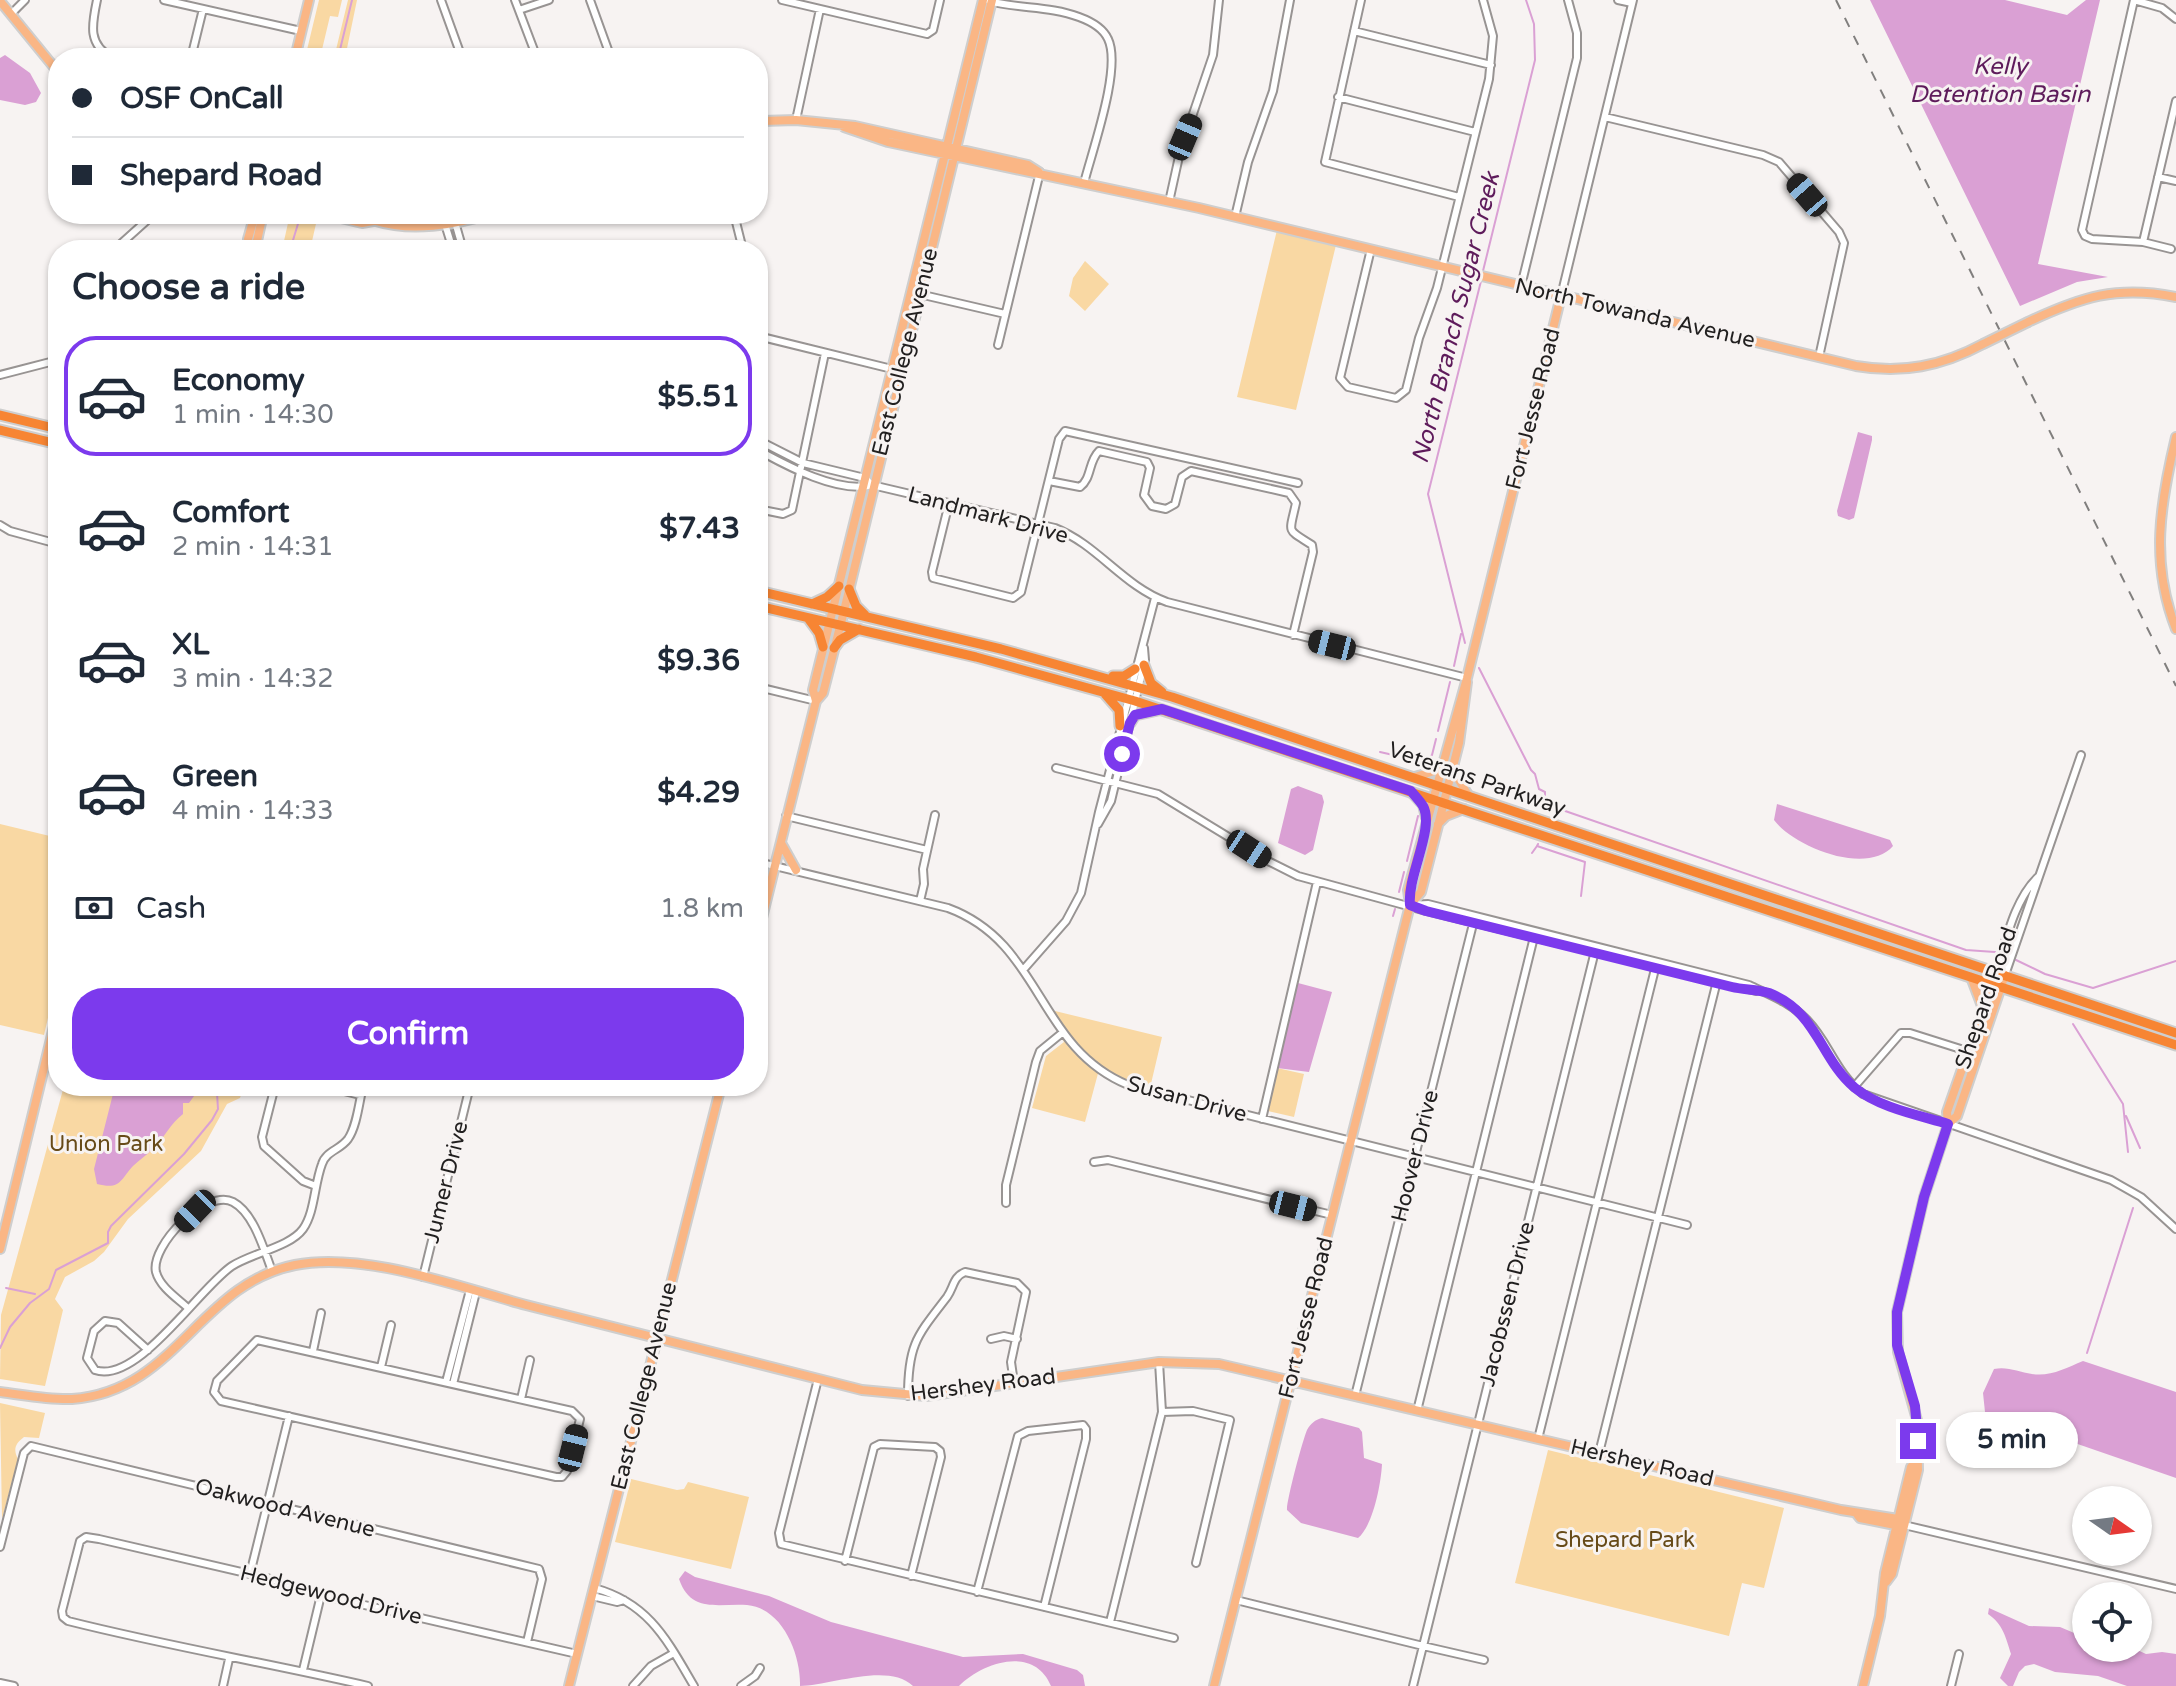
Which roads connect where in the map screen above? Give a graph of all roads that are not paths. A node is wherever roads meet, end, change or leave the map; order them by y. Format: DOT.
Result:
graph roads {
  1 [pos="25,0"];
  2 [pos="97,0"];
  3 [pos="164,0"];
  4 [pos="309,0"];
  5 [pos="441,0"];
  6 [pos="515,0"];
  7 [pos="549,0"];
  8 [pos="590,0"];
  9 [pos="782,0"];
  10 [pos="940,0"];
  11 [pos="988,0"];
  12 [pos="1219,0"];
  13 [pos="1290,0"];
  14 [pos="1361,0"];
  15 [pos="1483,0"];
  16 [pos="1568,0"];
  17 [pos="1618,0"];
  18 [pos="2134,0"];
  19 [pos="0,1"];
  20 [pos="1633,2"];
  21 [pos="203,9"];
  22 [pos="820,9"];
  23 [pos="519,10"];
  24 [pos="11,14"];
  25 [pos="2176,19"];
  26 [pos="301,31"];
  27 [pos="1354,31"];
  28 [pos="99,48"];
  29 [pos="193,48"];
  30 [pos="297,48"];
  31 [pos="458,48"];
  32 [pos="533,48"];
  33 [pos="607,48"];
  34 [pos="48,60"];
  35 [pos="1491,65"];
  36 [pos="1338,97"];
  37 [pos="2176,101"];
  38 [pos="2175,111"];
  39 [pos="1605,117"];
  40 [pos="796,120"];
  41 [pos="768,121"];
  42 [pos="1475,132"];
  43 [pos="950,151"];
  44 [pos="1040,172"];
  45 [pos="2158,177"];
  46 [pos="2176,181"];
  47 [pos="1084,183"];
  48 [pos="1459,197"];
  49 [pos="1169,202"];
  50 [pos="1235,217"];
  51 [pos="143,224"];
  52 [pos="125,240"];
  53 [pos="2143,242"];
  54 [pos="1371,249"];
  55 [pos="2171,249"];
  56 [pos="1442,267"];
  57 [pos="1521,286"];
  58 [pos="919,294"];
  59 [pos="1561,296"];
  60 [pos="2176,297"];
  61 [pos="1005,314"];
  62 [pos="902,327"];
  63 [pos="768,339"];
  64 [pos="998,345"];
  65 [pos="825,353"];
  66 [pos="1819,357"];
  67 [pos="48,363"];
  68 [pos="892,369"];
  69 [pos="0,375"];
  70 [pos="900,378"];
  71 [pos="0,415"];
  72 [pos="48,427"];
  73 [pos="0,430"];
  74 [pos="2176,437"];
  75 [pos="48,442"];
  76 [pos="768,445"];
  77 [pos="768,455"];
  78 [pos="803,463"];
  79 [pos="801,472"];
  80 [pos="1049,481"];
  81 [pos="1298,483"];
  82 [pos="867,484"];
  83 [pos="949,503"];
  84 [pos="768,511"];
  85 [pos="1038,524"];
  86 [pos="0,525"];
  87 [pos="48,541"];
  88 [pos="839,586"];
  89 [pos="849,589"];
  90 [pos="768,593"];
  91 [pos="1155,598"];
  92 [pos="812,604"];
  93 [pos="768,608"];
  94 [pos="832,609"];
  95 [pos="844,611"];
  96 [pos="868,617"];
  97 [pos="808,618"];
  98 [pos="829,623"];
  99 [pos="840,626"];
  100 [pos="859,629"];
  101 [pos="2176,629"];
  102 [pos="1293,635"];
  103 [pos="823,647"];
  104 [pos="834,648"];
  105 [pos="1139,667"];
  106 [pos="1103,677"];
  107 [pos="1467,678"];
  108 [pos="1135,686"];
  109 [pos="768,689"];
  110 [pos="1102,692"];
  111 [pos="1168,696"];
  112 [pos="1131,700"];
  113 [pos="816,701"];
  114 [pos="1162,709"];
  115 [pos="1125,724"];
  116 [pos="2081,755"];
  117 [pos="1443,763"];
  118 [pos="1056,768"];
  119 [pos="1452,769"];
  120 [pos="1415,777"];
  121 [pos="1112,780"];
  122 [pos="1437,785"];
  123 [pos="1448,788"];
  124 [pos="1411,791"];
  125 [pos="1468,795"];
  126 [pos="1433,799"];
  127 [pos="1444,802"];
  128 [pos="1465,809"];
  129 [pos="935,815"];
  130 [pos="786,816"];
  131 [pos="1426,821"];
  132 [pos="1438,825"];
  133 [pos="780,841"];
  134 [pos="927,850"];
  135 [pos="768,864"];
  136 [pos="774,865"];
  137 [pos="796,870"];
  138 [pos="1317,882"];
  139 [pos="768,891"];
  140 [pos="920,901"];
  141 [pos="1410,905"];
  142 [pos="1474,920"];
  143 [pos="1535,935"];
  144 [pos="1595,950"];
  145 [pos="1656,965"];
  146 [pos="1023,970"];
  147 [pos="2000,973"];
  148 [pos="1971,977"];
  149 [pos="1717,980"];
  150 [pos="1996,986"];
  151 [pos="1982,1007"];
  152 [pos="1062,1033"];
  153 [pos="2176,1033"];
  154 [pos="2176,1045"];
  155 [pos="48,1051"];
  156 [pos="1967,1051"];
  157 [pos="1854,1087"];
  158 [pos="272,1096"];
  159 [pos="360,1096"];
  160 [pos="468,1096"];
  161 [pos="718,1096"];
  162 [pos="1262,1119"];
  163 [pos="1948,1124"];
  164 [pos="1351,1141"];
  165 [pos="1415,1157"];
  166 [pos="1094,1162"];
  167 [pos="1475,1172"];
  168 [pos="316,1186"];
  169 [pos="1536,1188"];
  170 [pos="1597,1202"];
  171 [pos="1006,1203"];
  172 [pos="1332,1215"];
  173 [pos="1657,1217"];
  174 [pos="1687,1225"];
  175 [pos="2176,1229"];
  176 [pos="0,1249"];
  177 [pos="264,1249"];
  178 [pos="272,1271"];
  179 [pos="422,1278"];
  180 [pos="473,1291"];
  181 [pos="188,1308"];
  182 [pos="321,1313"];
  183 [pos="391,1325"];
  184 [pos="656,1337"];
  185 [pos="991,1339"];
  186 [pos="1017,1339"];
  187 [pos="148,1350"];
  188 [pos="313,1351"];
  189 [pos="530,1360"];
  190 [pos="1159,1362"];
  191 [pos="381,1367"];
  192 [pos="818,1379"];
  193 [pos="1290,1380"];
  194 [pos="450,1383"];
  195 [pos="1014,1383"];
  196 [pos="3,1392"];
  197 [pos="908,1396"];
  198 [pos="1355,1396"];
  199 [pos="521,1399"];
  200 [pos="1417,1411"];
  201 [pos="1162,1412"];
  202 [pos="289,1416"];
  203 [pos="1477,1425"];
  204 [pos="1538,1439"];
  205 [pos="1599,1453"];
  206 [pos="268,1501"];
  207 [pos="1900,1524"];
  208 [pos="0,1547"];
  209 [pos="845,1561"];
  210 [pos="1196,1563"];
  211 [pos="250,1574"];
  212 [pos="911,1576"];
  213 [pos="2176,1589"];
  214 [pos="593,1592"];
  215 [pos="977,1592"];
  216 [pos="321,1595"];
  217 [pos="1236,1600"];
  218 [pos="1044,1607"];
  219 [pos="1110,1622"];
  220 [pos="1174,1638"];
  221 [pos="527,1642"];
  222 [pos="1423,1646"];
  223 [pos="674,1653"];
  224 [pos="577,1654"];
  225 [pos="1959,1654"];
  226 [pos="229,1659"];
  227 [pos="1484,1660"];
  228 [pos="760,1668"];
  229 [pos="303,1670"];
  230 [pos="0,1683"];
  231 [pos="14,1686"];
  232 [pos="223,1686"];
  233 [pos="368,1686"];
  234 [pos="569,1686"];
  235 [pos="633,1686"];
  236 [pos="694,1686"];
  237 [pos="741,1686"];
  238 [pos="1214,1686"];
  239 [pos="1413,1686"];
  240 [pos="1863,1686"];
  241 [pos="1951,1686"];
  1 -- 24 [label="street"];
  2 -- 28 [label="street"];
  3 -- 21 [label="street"];
  4 -- 26 [label="main road"];
  5 -- 31 [label="street"];
  6 -- 23 [label="street"];
  7 -- 23 [label="street"];
  8 -- 33 [label="street"];
  9 -- 22 [label="street"];
  10 -- 22 [label="street"];
  11 -- 43 [label="main road, East College Avenue"];
  11 -- 47 [label="street"];
  12 -- 49 [label="street"];
  13 -- 50 [label="street"];
  14 -- 27 [label="street"];
  15 -- 35 [label="street"];
  16 -- 57 [label="street"];
  17 -- 20 [label="street"];
  18 -- 25 [label="street"];
  18 -- 53 [label="street"];
  19 -- 24 [label="main road"];
  20 -- 39 [label="street, Fort Jesse Road"];
  21 -- 26 [label="street"];
  21 -- 29 [label="street"];
  22 -- 40 [label="street"];
  23 -- 32 [label="street"];
  24 -- 34 [label="main road"];
  26 -- 30 [label="main road"];
  27 -- 35 [label="street"];
  27 -- 36 [label="street"];
  35 -- 42 [label="street"];
  36 -- 42 [label="street"];
  36 -- 48 [label="street"];
  37 -- 38 [label="street"];
  38 -- 45 [label="street"];
  39 -- 59 [label="street, Fort Jesse Road"];
  39 -- 66 [label="street"];
  40 -- 41 [label="main road, North Towanda Avenue"];
  40 -- 43 [label="main road, North Towanda Avenue"];
  42 -- 48 [label="street"];
  43 -- 44 [label="main road, North Towanda Avenue"];
  43 -- 58 [label="main road, East College Avenue"];
  43 -- 62 [label="main road, East College Avenue"];
  44 -- 47 [label="main road, North Towanda Avenue"];
  44 -- 61 [label="street"];
  45 -- 46 [label="street"];
  45 -- 53 [label="street"];
  47 -- 49 [label="main road, North Towanda Avenue"];
  48 -- 56 [label="street"];
  49 -- 50 [label="main road, North Towanda Avenue"];
  50 -- 54 [label="main road, North Towanda Avenue"];
  51 -- 52 [label="street"];
  53 -- 55 [label="street"];
  54 -- 56 [label="main road, North Towanda Avenue"];
  54 -- 56 [label="street"];
  56 -- 57 [label="main road, North Towanda Avenue"];
  57 -- 59 [label="main road, North Towanda Avenue"];
  58 -- 61 [label="street"];
  58 -- 70 [label="main road, East College Avenue"];
  59 -- 66 [label="main road, North Towanda Avenue"];
  59 -- 107 [label="main road, Fort Jesse Road"];
  60 -- 66 [label="main road, North Towanda Avenue, bridge"];
  61 -- 64 [label="street"];
  62 -- 68 [label="main road, East College Avenue"];
  62 -- 70 [label="main road"];
  63 -- 65 [label="street"];
  65 -- 68 [label="street"];
  65 -- 78 [label="street"];
  67 -- 69 [label="street"];
  68 -- 82 [label="main road, East College Avenue"];
  70 -- 82 [label="main road, East College Avenue"];
  71 -- 72 [label="highway"];
  73 -- 75 [label="highway"];
  74 -- 101 [label="main road"];
  76 -- 78 [label="street"];
  77 -- 79 [label="street"];
  78 -- 79 [label="street"];
  78 -- 82 [label="street"];
  79 -- 82 [label="street"];
  79 -- 84 [label="street"];
  80 -- 81 [label="street"];
  80 -- 85 [label="street"];
  80 -- 102 [label="street"];
  82 -- 83 [label="street, Landmark Drive"];
  82 -- 88 [label="main road, East College Avenue"];
  82 -- 89 [label="main road, East College Avenue"];
  83 -- 85 [label="street, Landmark Drive"];
  83 -- 85 [label="street"];
  85 -- 91 [label="street, Landmark Drive"];
  86 -- 87 [label="street"];
  88 -- 92 [label="highway"];
  88 -- 94 [label="main road, East College Avenue"];
  89 -- 95 [label="main road, East College Avenue"];
  89 -- 96 [label="highway"];
  90 -- 92 [label="highway, Veterans Parkway"];
  91 -- 102 [label="street, Landmark Drive"];
  91 -- 105 [label="street"];
  92 -- 94 [label="highway, Veterans Parkway"];
  93 -- 97 [label="highway, Veterans Parkway"];
  94 -- 95 [label="highway, Veterans Parkway"];
  94 -- 98 [label="main road, East College Avenue"];
  95 -- 96 [label="highway, Veterans Parkway"];
  95 -- 99 [label="main road, East College Avenue"];
  96 -- 106 [label="highway, Veterans Parkway"];
  97 -- 98 [label="highway, Veterans Parkway"];
  97 -- 103 [label="highway"];
  98 -- 99 [label="highway, Veterans Parkway"];
  98 -- 103 [label="main road, East College Avenue"];
  99 -- 100 [label="highway, Veterans Parkway"];
  99 -- 104 [label="main road, East College Avenue"];
  100 -- 104 [label="highway"];
  100 -- 110 [label="highway, Veterans Parkway"];
  102 -- 107 [label="street, Landmark Drive"];
  103 -- 113 [label="main road, East College Avenue"];
  104 -- 113 [label="main road, East College Avenue"];
  105 -- 106 [label="highway"];
  105 -- 108 [label="street"];
  105 -- 111 [label="highway"];
  106 -- 108 [label="highway, Veterans Parkway"];
  107 -- 117 [label="main road, Fort Jesse Road"];
  107 -- 119 [label="main road, Fort Jesse Road"];
  108 -- 111 [label="highway, Veterans Parkway"];
  108 -- 112 [label="street"];
  109 -- 113 [label="street"];
  110 -- 112 [label="highway, Veterans Parkway"];
  110 -- 115 [label="highway"];
  111 -- 120 [label="highway, Veterans Parkway"];
  112 -- 114 [label="highway, Veterans Parkway"];
  112 -- 115 [label="street"];
  113 -- 130 [label="main road, East College Avenue"];
  114 -- 115 [label="highway"];
  114 -- 124 [label="highway, Veterans Parkway"];
  115 -- 121 [label="street"];
  116 -- 147 [label="street, Shepard Road"];
  117 -- 120 [label="main road"];
  117 -- 122 [label="main road, Fort Jesse Road"];
  118 -- 121 [label="street"];
  119 -- 123 [label="main road, Fort Jesse Road"];
  119 -- 125 [label="main road"];
  120 -- 122 [label="highway, Veterans Parkway"];
  121 -- 138 [label="street"];
  121 -- 146 [label="street"];
  122 -- 123 [label="highway, Veterans Parkway"];
  122 -- 126 [label="main road, Fort Jesse Road"];
  123 -- 125 [label="highway, Veterans Parkway"];
  123 -- 127 [label="main road, Fort Jesse Road"];
  124 -- 126 [label="highway, Veterans Parkway"];
  124 -- 131 [label="main road"];
  125 -- 147 [label="highway, Veterans Parkway"];
  126 -- 127 [label="highway, Veterans Parkway"];
  126 -- 131 [label="main road, Fort Jesse Road"];
  127 -- 128 [label="highway, Veterans Parkway"];
  127 -- 132 [label="main road, Fort Jesse Road"];
  128 -- 132 [label="main road"];
  128 -- 148 [label="highway, Veterans Parkway"];
  129 -- 134 [label="street"];
  130 -- 133 [label="main road, East College Avenue"];
  130 -- 134 [label="street"];
  131 -- 141 [label="main road, Fort Jesse Road"];
  132 -- 141 [label="main road, Fort Jesse Road"];
  133 -- 136 [label="main road, East College Avenue"];
  133 -- 137 [label="main road"];
  134 -- 140 [label="street"];
  135 -- 136 [label="street, Susan Drive"];
  136 -- 137 [label="street, Susan Drive"];
  136 -- 139 [label="main road, East College Avenue"];
  137 -- 140 [label="street, Susan Drive"];
  138 -- 141 [label="street"];
  138 -- 162 [label="street"];
  140 -- 146 [label="street, Susan Drive"];
  141 -- 142 [label="street"];
  141 -- 164 [label="main road, Fort Jesse Road"];
  142 -- 143 [label="street"];
  142 -- 165 [label="street, Hoover Drive"];
  143 -- 144 [label="street"];
  143 -- 167 [label="street"];
  144 -- 145 [label="street"];
  144 -- 169 [label="street, Jacobssen Drive"];
  145 -- 149 [label="street"];
  145 -- 170 [label="street"];
  146 -- 152 [label="street, Susan Drive"];
  147 -- 150 [label="main road, Shepard Road"];
  147 -- 153 [label="highway, Veterans Parkway"];
  148 -- 150 [label="highway, Veterans Parkway"];
  148 -- 151 [label="main road"];
  149 -- 157 [label="street"];
  149 -- 173 [label="street"];
  150 -- 151 [label="main road, Shepard Road"];
  150 -- 154 [label="highway, Veterans Parkway"];
  150 -- 163 [label="main road, Shepard Road"];
  151 -- 156 [label="main road, Shepard Road"];
  152 -- 162 [label="street, Susan Drive"];
  152 -- 171 [label="street"];
  155 -- 176 [label="main road"];
  156 -- 157 [label="street"];
  156 -- 163 [label="main road, Shepard Road"];
  157 -- 163 [label="street"];
  158 -- 168 [label="street"];
  159 -- 168 [label="street"];
  160 -- 179 [label="street, Jumer Drive"];
  161 -- 184 [label="main road, East College Avenue"];
  162 -- 164 [label="street, Susan Drive"];
  163 -- 175 [label="street"];
  163 -- 207 [label="main road, Shepard Road"];
  164 -- 165 [label="street, Susan Drive"];
  164 -- 172 [label="main road, Fort Jesse Road"];
  165 -- 167 [label="street, Susan Drive"];
  165 -- 198 [label="street, Hoover Drive"];
  166 -- 172 [label="street"];
  167 -- 169 [label="street, Susan Drive"];
  167 -- 200 [label="street"];
  168 -- 177 [label="street"];
  169 -- 170 [label="street, Susan Drive"];
  169 -- 203 [label="street, Jacobssen Drive"];
  170 -- 173 [label="street, Susan Drive"];
  170 -- 204 [label="street"];
  172 -- 193 [label="main road, Fort Jesse Road"];
  173 -- 174 [label="street, Susan Drive"];
  173 -- 205 [label="street"];
  177 -- 178 [label="street"];
  177 -- 181 [label="street"];
  177 -- 181 [label="street"];
  178 -- 179 [label="main road, Hershey Road"];
  178 -- 196 [label="main road, Hershey Road"];
  179 -- 180 [label="main road, Hershey Road"];
  180 -- 184 [label="main road, Hershey Road"];
  180 -- 194 [label="street"];
  181 -- 187 [label="street"];
  182 -- 188 [label="street"];
  183 -- 191 [label="street"];
  184 -- 192 [label="main road, Hershey Road"];
  184 -- 214 [label="main road, East College Avenue"];
  185 -- 186 [label="street"];
  186 -- 195 [label="street"];
  186 -- 197 [label="street"];
  187 -- 187 [label="street"];
  188 -- 191 [label="street"];
  188 -- 202 [label="street"];
  189 -- 199 [label="street"];
  190 -- 193 [label="main road, Hershey Road"];
  190 -- 195 [label="main road, Hershey Road"];
  190 -- 201 [label="street"];
  191 -- 194 [label="street"];
  192 -- 197 [label="main road, Hershey Road"];
  192 -- 209 [label="street"];
  193 -- 198 [label="main road, Hershey Road"];
  193 -- 217 [label="main road, Fort Jesse Road"];
  194 -- 199 [label="street"];
  195 -- 197 [label="main road, Hershey Road"];
  198 -- 200 [label="main road, Hershey Road"];
  199 -- 202 [label="street"];
  200 -- 203 [label="main road, Hershey Road"];
  201 -- 210 [label="street"];
  201 -- 219 [label="street"];
  202 -- 206 [label="street"];
  203 -- 204 [label="main road, Hershey Road"];
  203 -- 222 [label="street, Jacobssen Drive"];
  204 -- 205 [label="main road, Hershey Road"];
  205 -- 207 [label="main road, Hershey Road"];
  206 -- 208 [label="street, Oakwood Avenue"];
  206 -- 211 [label="street"];
  206 -- 221 [label="street, Oakwood Avenue"];
  207 -- 213 [label="street, Hershey Road"];
  207 -- 240 [label="main road, Shepard Road"];
  209 -- 212 [label="street"];
  209 -- 212 [label="street"];
  211 -- 216 [label="street, Hedgewood Drive"];
  211 -- 226 [label="street, Hedgewood Drive"];
  212 -- 215 [label="street"];
  214 -- 223 [label="street"];
  214 -- 224 [label="main road, East College Avenue"];
  215 -- 218 [label="street"];
  215 -- 218 [label="street"];
  216 -- 221 [label="street, Hedgewood Drive"];
  216 -- 229 [label="street"];
  217 -- 222 [label="street"];
  217 -- 238 [label="main road, Fort Jesse Road"];
  218 -- 219 [label="street"];
  219 -- 220 [label="street"];
  221 -- 224 [label="street, Hedgewood Drive"];
  222 -- 227 [label="street"];
  222 -- 239 [label="street, Jacobssen Drive"];
  223 -- 235 [label="street"];
  223 -- 236 [label="street"];
  224 -- 234 [label="main road, East College Avenue"];
  225 -- 241 [label="street"];
  226 -- 229 [label="street"];
  226 -- 232 [label="street"];
  228 -- 237 [label="street"];
  229 -- 233 [label="street"];
  230 -- 231 [label="street"];
}
